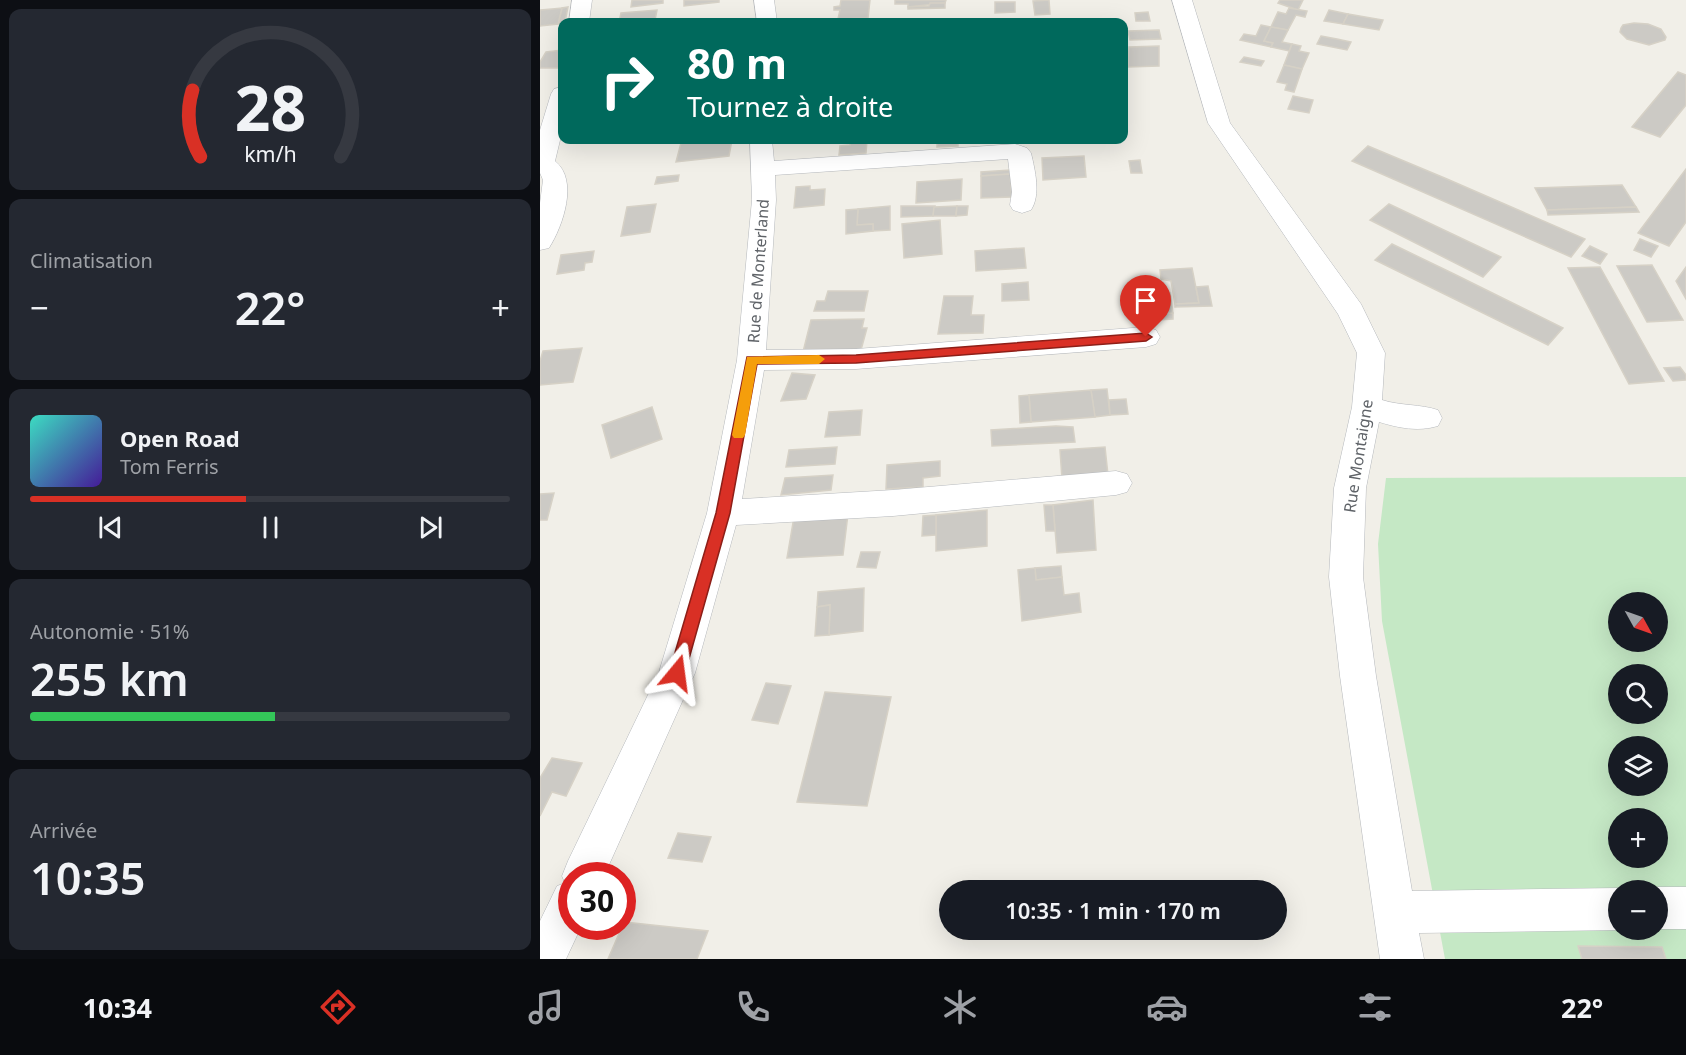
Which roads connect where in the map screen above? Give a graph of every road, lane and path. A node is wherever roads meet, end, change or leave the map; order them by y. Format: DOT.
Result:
graph roads {
  1 [pos="582,0"];
  2 [pos="764,0"];
  3 [pos="1182,0"];
  4 [pos="580,18"];
  5 [pos="766,18"];
  6 [pos="558,107"];
  7 [pos="898,149"];
  8 [pos="761,154"];
  9 [pos="541,162"];
  10 [pos="1022,205"];
  11 [pos="540,242"];
  12 [pos="1146,337"];
  13 [pos="751,360"];
  14 [pos="1367,407"];
  15 [pos="1427,418"];
  16 [pos="1116,483"];
  17 [pos="723,513"];
  18 [pos="589,862"];
  19 [pos="1668,908"];
  20 [pos="1686,908"];
  21 [pos="1608,909"];
  22 [pos="1395,912"];
  23 [pos="558,913"];
  24 [pos="544,959"];
  25 [pos="1402,959"];
  1 -- 4 [label="street"];
  2 -- 5 [label="street"];
  3 -- 14 [label="street, Rue Montaigne"];
  6 -- 9 [label="street"];
  7 -- 8 [label="street"];
  7 -- 10 [label="street"];
  8 -- 13 [label="street, Rue de Monterland"];
  9 -- 11 [label="street"];
  12 -- 13 [label="street"];
  13 -- 17 [label="street, Rue de Monterland"];
  14 -- 15 [label="street"];
  14 -- 22 [label="street, Rue Montaigne"];
  16 -- 17 [label="street"];
  17 -- 18 [label="street, Rue de Monterland"];
  19 -- 20 [label="street"];
  21 -- 22 [label="street"];
  22 -- 25 [label="street, Rue Montaigne"];
  23 -- 24 [label="street"];
}
